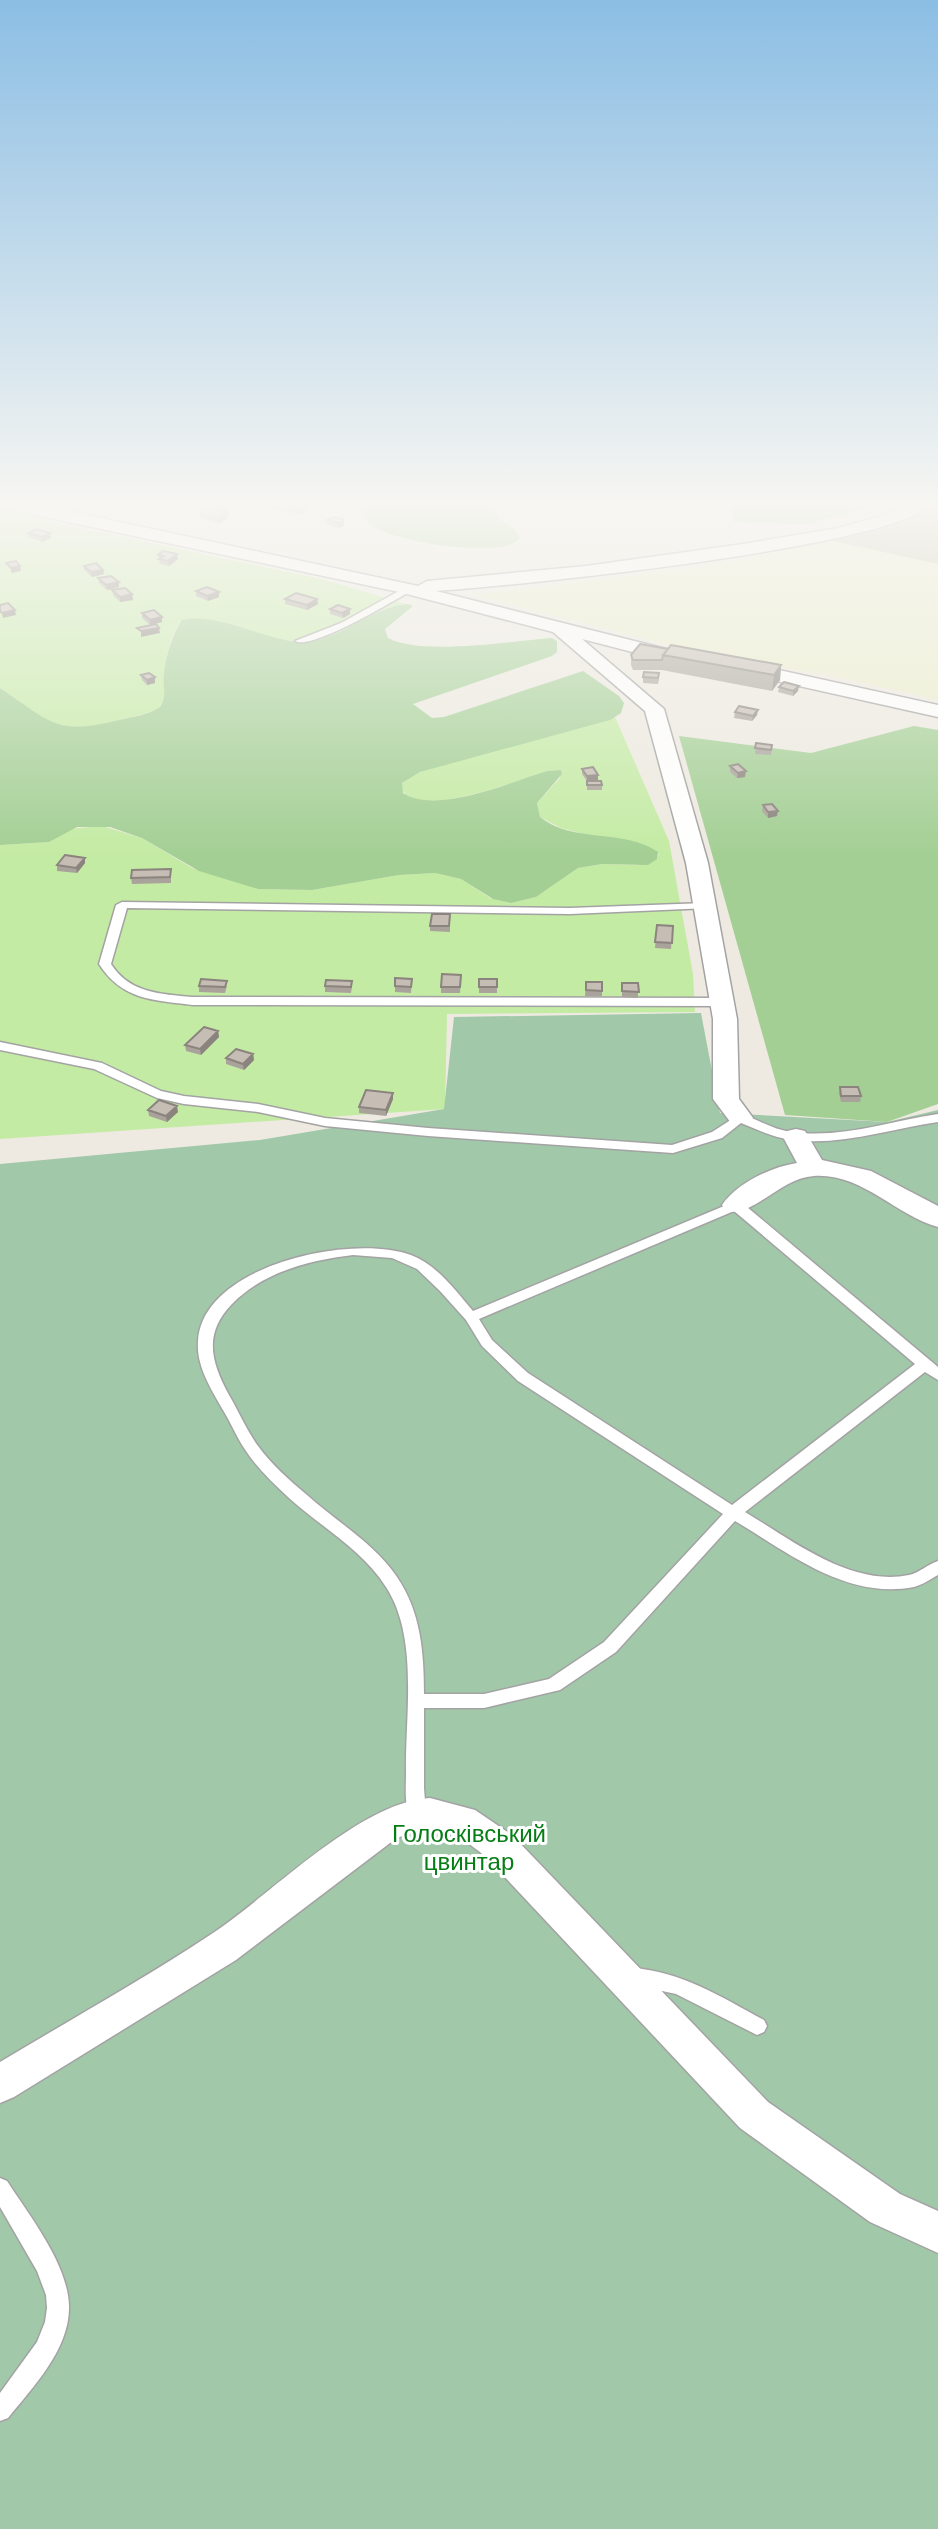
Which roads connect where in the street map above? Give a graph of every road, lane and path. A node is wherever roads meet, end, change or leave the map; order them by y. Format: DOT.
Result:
graph roads {
  1 [pos="354,619"];
  2 [pos="523,619"];
  3 [pos="558,628"];
  4 [pos="300,641"];
  5 [pos="691,659"];
  6 [pos="730,666"];
  7 [pos="938,711"];
  8 [pos="705,906"];
  9 [pos="723,1002"];
  10 [pos="0,1046"];
  11 [pos="740,1118"];
  12 [pos="938,1118"];
  13 [pos="796,1137"];
  14 [pos="812,1166"];
  15 [pos="736,1205"];
  16 [pos="938,1218"];
  17 [pos="471,1317"];
  18 [pos="925,1364"];
  19 [pos="938,1375"];
  20 [pos="733,1513"];
  21 [pos="938,1567"];
  22 [pos="414,1701"];
  23 [pos="417,1814"];
  24 [pos="624,1977"];
  25 [pos="757,2026"];
  26 [pos="0,2084"];
  27 [pos="0,2188"];
  28 [pos="938,2232"];
  29 [pos="0,2410"];
  1 -- 4 [label="lane"];
  2 -- 3 [label="street"];
  3 -- 5 [label="street"];
  3 -- 8 [label="street"];
  6 -- 7 [label="street"];
  8 -- 9 [label="street"];
  8 -- 9 [label="lane"];
  9 -- 11 [label="street"];
  10 -- 11 [label="lane"];
  11 -- 13 [label="lane"];
  12 -- 13 [label="lane"];
  13 -- 14 [label="street"];
  14 -- 15 [label="street"];
  14 -- 16 [label="street"];
  15 -- 17 [label="lane"];
  15 -- 18 [label="lane"];
  17 -- 20 [label="lane"];
  17 -- 22 [label="lane"];
  18 -- 19 [label="lane"];
  18 -- 20 [label="lane"];
  20 -- 21 [label="lane"];
  20 -- 22 [label="lane"];
  22 -- 23 [label="lane"];
  23 -- 24 [label="street"];
  23 -- 26 [label="street"];
  24 -- 25 [label="lane"];
  24 -- 28 [label="street"];
  27 -- 29 [label="lane"];
}
